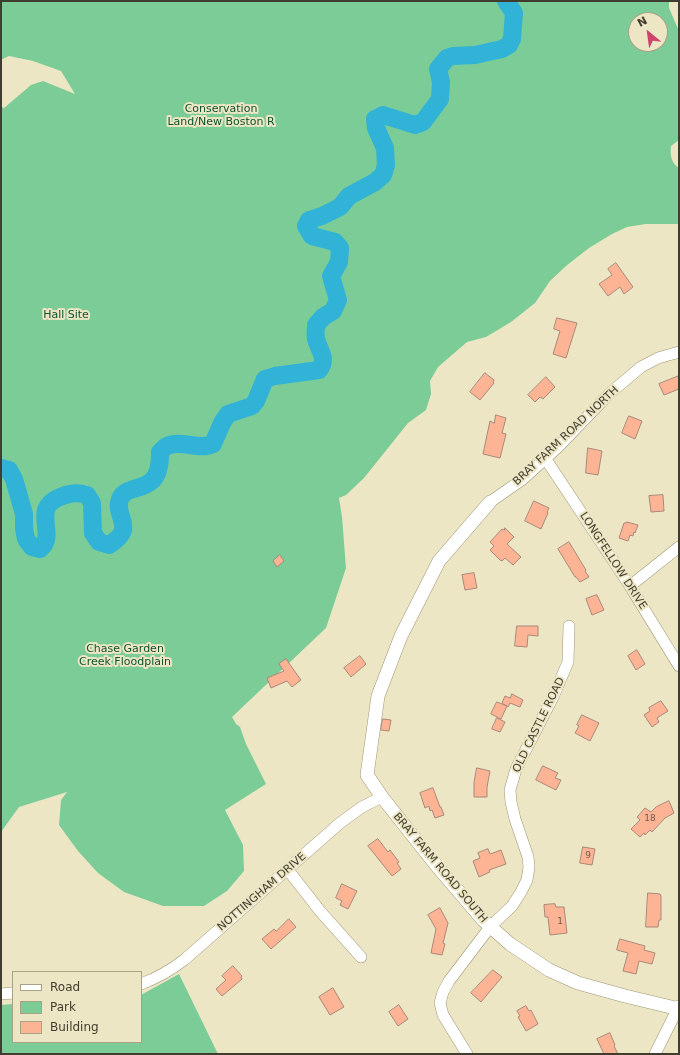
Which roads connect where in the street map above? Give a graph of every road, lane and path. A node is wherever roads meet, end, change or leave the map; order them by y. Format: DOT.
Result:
graph roads {
  1 [pos="679,352"];
  2 [pos="545,458"];
  3 [pos="490,502"];
  4 [pos="679,547"];
  5 [pos="630,586"];
  6 [pos="569,626"];
  7 [pos="679,666"];
  8 [pos="367,774"];
  9 [pos="382,797"];
  10 [pos="288,870"];
  11 [pos="490,927"];
  12 [pos="361,957"];
  13 [pos="142,984"];
  14 [pos="12,993"];
  15 [pos="1,994"];
  16 [pos="679,1008"];
  17 [pos="467,1054"];
  18 [pos="655,1054"];
  1 -- 2 [label="street, BRAY FARM ROAD NORTH"];
  2 -- 3 [label="street, BRAY FARM ROAD NORTH"];
  2 -- 5 [label="street, LONGFELLOW DRIVE"];
  3 -- 8 [label="street, BRAY FARM ROAD NORTH"];
  4 -- 5 [label="street"];
  5 -- 7 [label="street, LONGFELLOW DRIVE"];
  6 -- 11 [label="street, OLD CASTLE ROAD"];
  8 -- 9 [label="street, BRAY FARM ROAD SOUTH"];
  9 -- 10 [label="street, NOTTINGHAM DRIVE"];
  9 -- 11 [label="street, BRAY FARM ROAD SOUTH"];
  10 -- 12 [label="street"];
  10 -- 13 [label="street, NOTTINGHAM DRIVE"];
  11 -- 16 [label="street, BRAY FARM ROAD SOUTH"];
  11 -- 17 [label="street, OLD CASTLE ROAD"];
  14 -- 15 [label="street"];
  16 -- 18 [label="street"];
}
